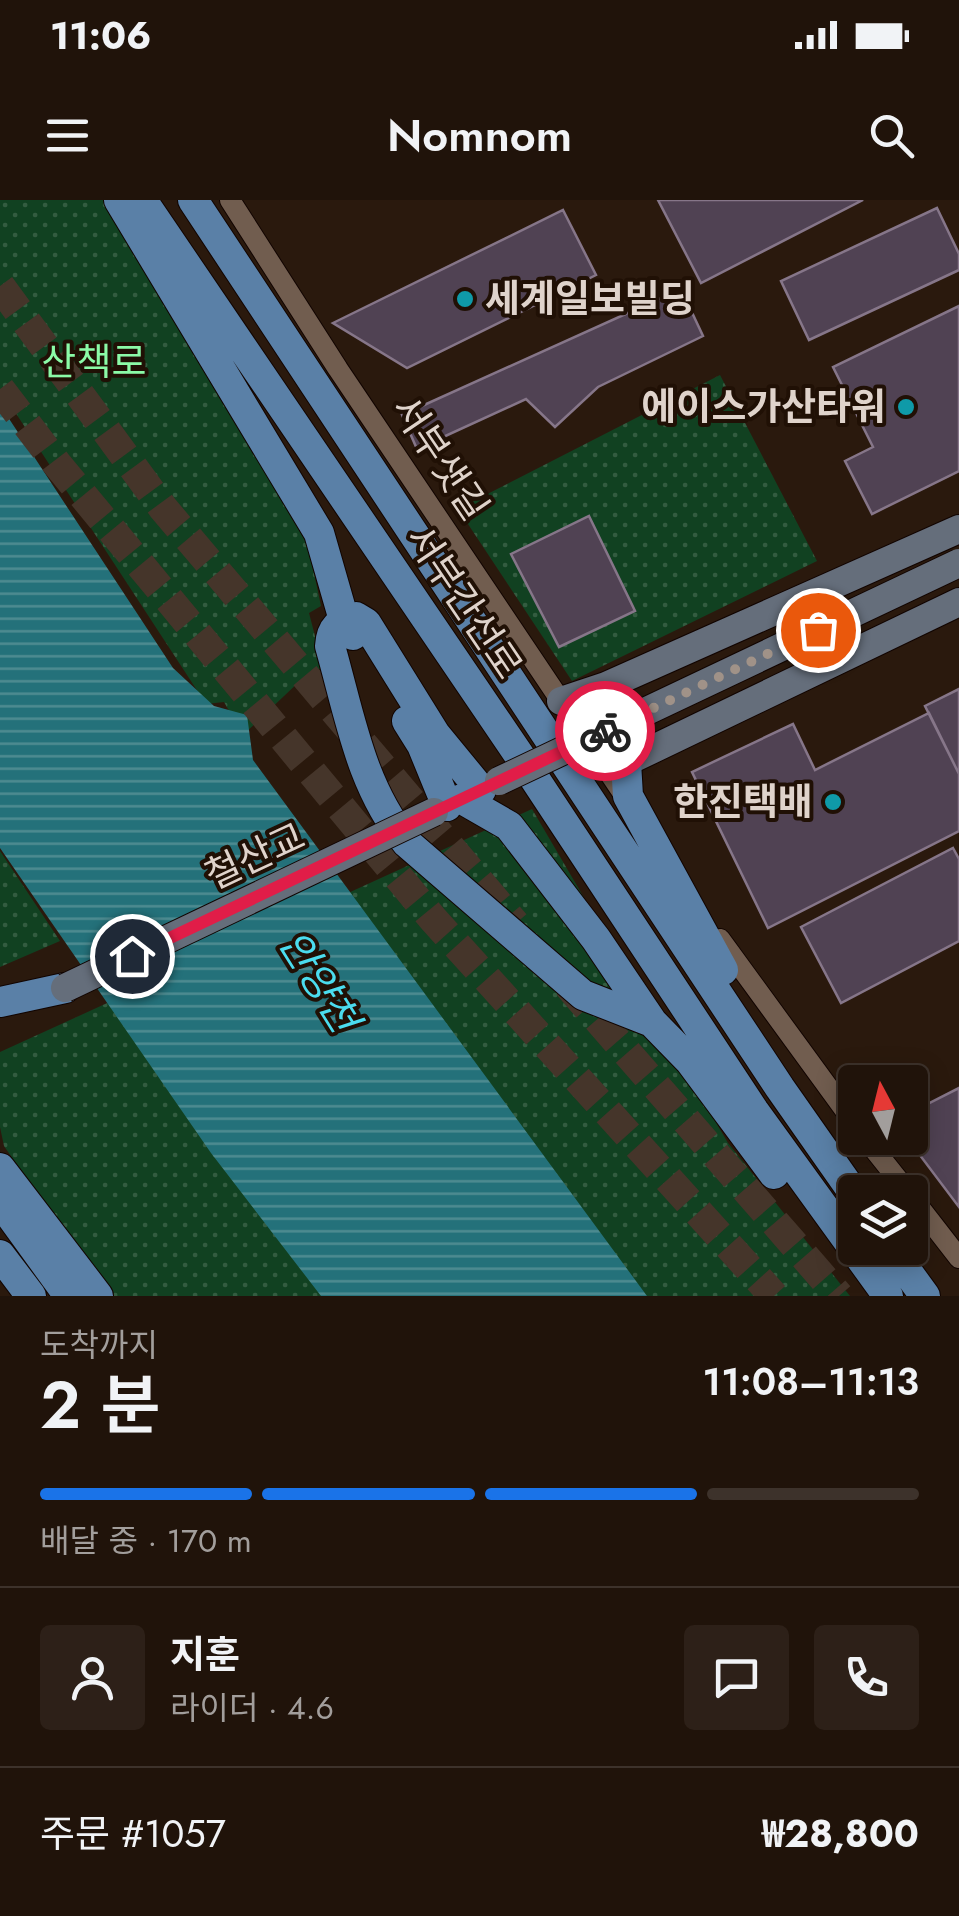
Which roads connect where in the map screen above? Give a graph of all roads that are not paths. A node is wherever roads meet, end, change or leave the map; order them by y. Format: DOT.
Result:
graph roads {
  1 [pos="119,200"];
  2 [pos="142,200"];
  3 [pos="192,200"];
  4 [pos="230,200"];
  5 [pos="959,529"];
  6 [pos="959,563"];
  7 [pos="959,602"];
  8 [pos="344,620"];
  9 [pos="561,702"];
  10 [pos="611,758"];
  11 [pos="465,798"];
  12 [pos="637,815"];
  13 [pos="64,988"];
  14 [pos="0,1002"];
  15 [pos="0,1018"];
  16 [pos="652,1022"];
  17 [pos="838,1101"];
  18 [pos="878,1155"];
  19 [pos="828,1156"];
  20 [pos="1,1174"];
  21 [pos="841,1175"];
  22 [pos="894,1175"];
  23 [pos="928,1218"];
  24 [pos="0,1255"];
  25 [pos="959,1258"];
  26 [pos="902,1265"];
  27 [pos="0,1282"];
  28 [pos="10,1296"];
  29 [pos="31,1296"];
  30 [pos="69,1296"];
  31 [pos="98,1296"];
  32 [pos="867,1296"];
  33 [pos="888,1296"];
  34 [pos="924,1296"];
  1 -- 8 [label="main road"];
  2 -- 33 [label="main road, 서부간선로"];
  3 -- 19 [label="main road, 서부간선로"];
  4 -- 9 [label="street, 서부샛길"];
  5 -- 9 [label="main road"];
  6 -- 11 [label="main road, 철산교, bridge"];
  7 -- 10 [label="main road"];
  8 -- 11 [label="main road"];
  8 -- 16 [label="main road"];
  9 -- 10 [label="street, 서부샛길"];
  10 -- 12 [label="main road"];
  11 -- 13 [label="main road, 철산교, bridge"];
  11 -- 16 [label="main road"];
  12 -- 17 [label="street"];
  12 -- 19 [label="main road"];
  13 -- 14 [label="main road"];
  13 -- 15 [label="main road, 철산교"];
  16 -- 32 [label="main road"];
  18 -- 22 [label="street"];
  19 -- 21 [label="main road, 서부간선로"];
  20 -- 30 [label="main road"];
  20 -- 31 [label="main road"];
  23 -- 25 [label="street"];
  24 -- 29 [label="main road"];
  26 -- 34 [label="main road"];
  27 -- 28 [label="main road"];
}
